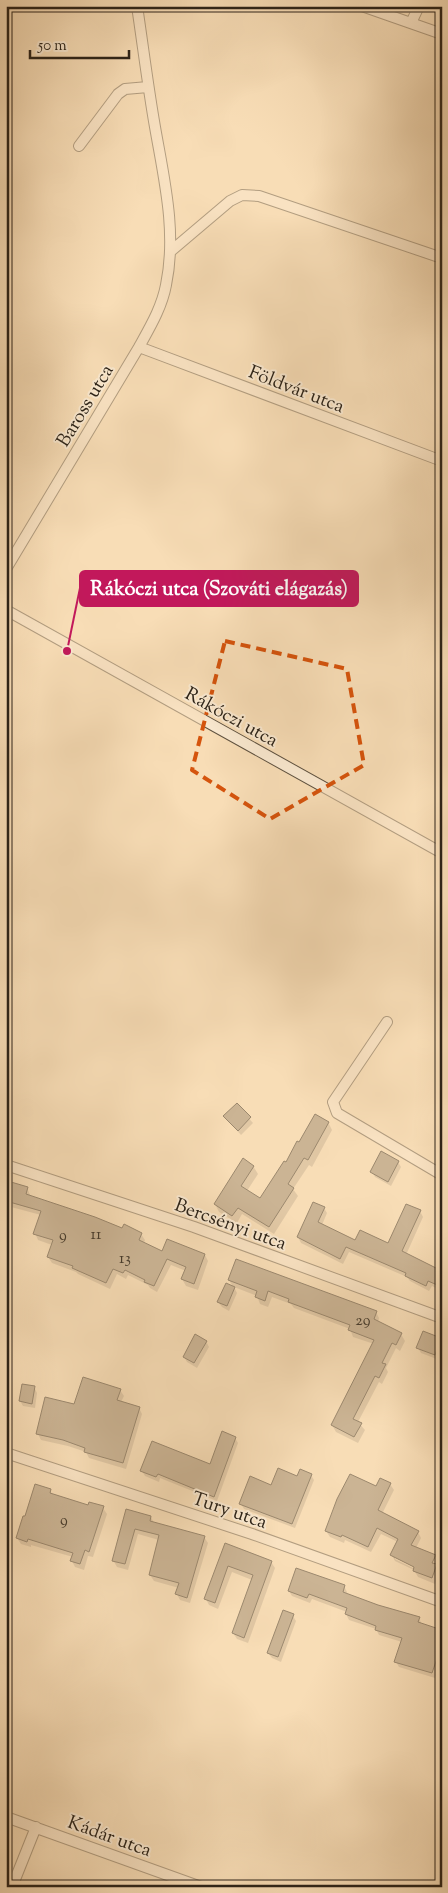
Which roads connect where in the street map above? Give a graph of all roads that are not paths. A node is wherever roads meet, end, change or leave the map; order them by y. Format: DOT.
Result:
graph roads {
  1 [pos="137,6"];
  2 [pos="362,6"];
  3 [pos="418,6"];
  4 [pos="411,23"];
  5 [pos="442,34"];
  6 [pos="148,87"];
  7 [pos="78,146"];
  8 [pos="170,251"];
  9 [pos="439,258"];
  10 [pos="139,347"];
  11 [pos="442,461"];
  12 [pos="6,569"];
  13 [pos="6,610"];
  14 [pos="442,853"];
  15 [pos="387,1022"];
  16 [pos="6,1165"];
  17 [pos="442,1175"];
  18 [pos="442,1318"];
  19 [pos="6,1453"];
  20 [pos="442,1602"];
  21 [pos="6,1817"];
  22 [pos="36,1827"];
  23 [pos="12,1887"];
  24 [pos="201,1887"];
  1 -- 6 [label="street, Baross utca"];
  2 -- 4 [label="street"];
  3 -- 4 [label="street"];
  4 -- 5 [label="street"];
  6 -- 7 [label="street"];
  6 -- 8 [label="street, Baross utca"];
  8 -- 9 [label="street"];
  8 -- 10 [label="street, Baross utca"];
  10 -- 11 [label="street, Földvár utca"];
  10 -- 12 [label="street, Baross utca"];
  13 -- 14 [label="street, Rákóczi utca"];
  15 -- 17 [label="street"];
  16 -- 18 [label="street, Bercsényi utca"];
  19 -- 20 [label="street, Tury utca"];
  21 -- 22 [label="street, Kádár utca"];
  22 -- 23 [label="street"];
  22 -- 24 [label="street, Kádár utca"];
}
